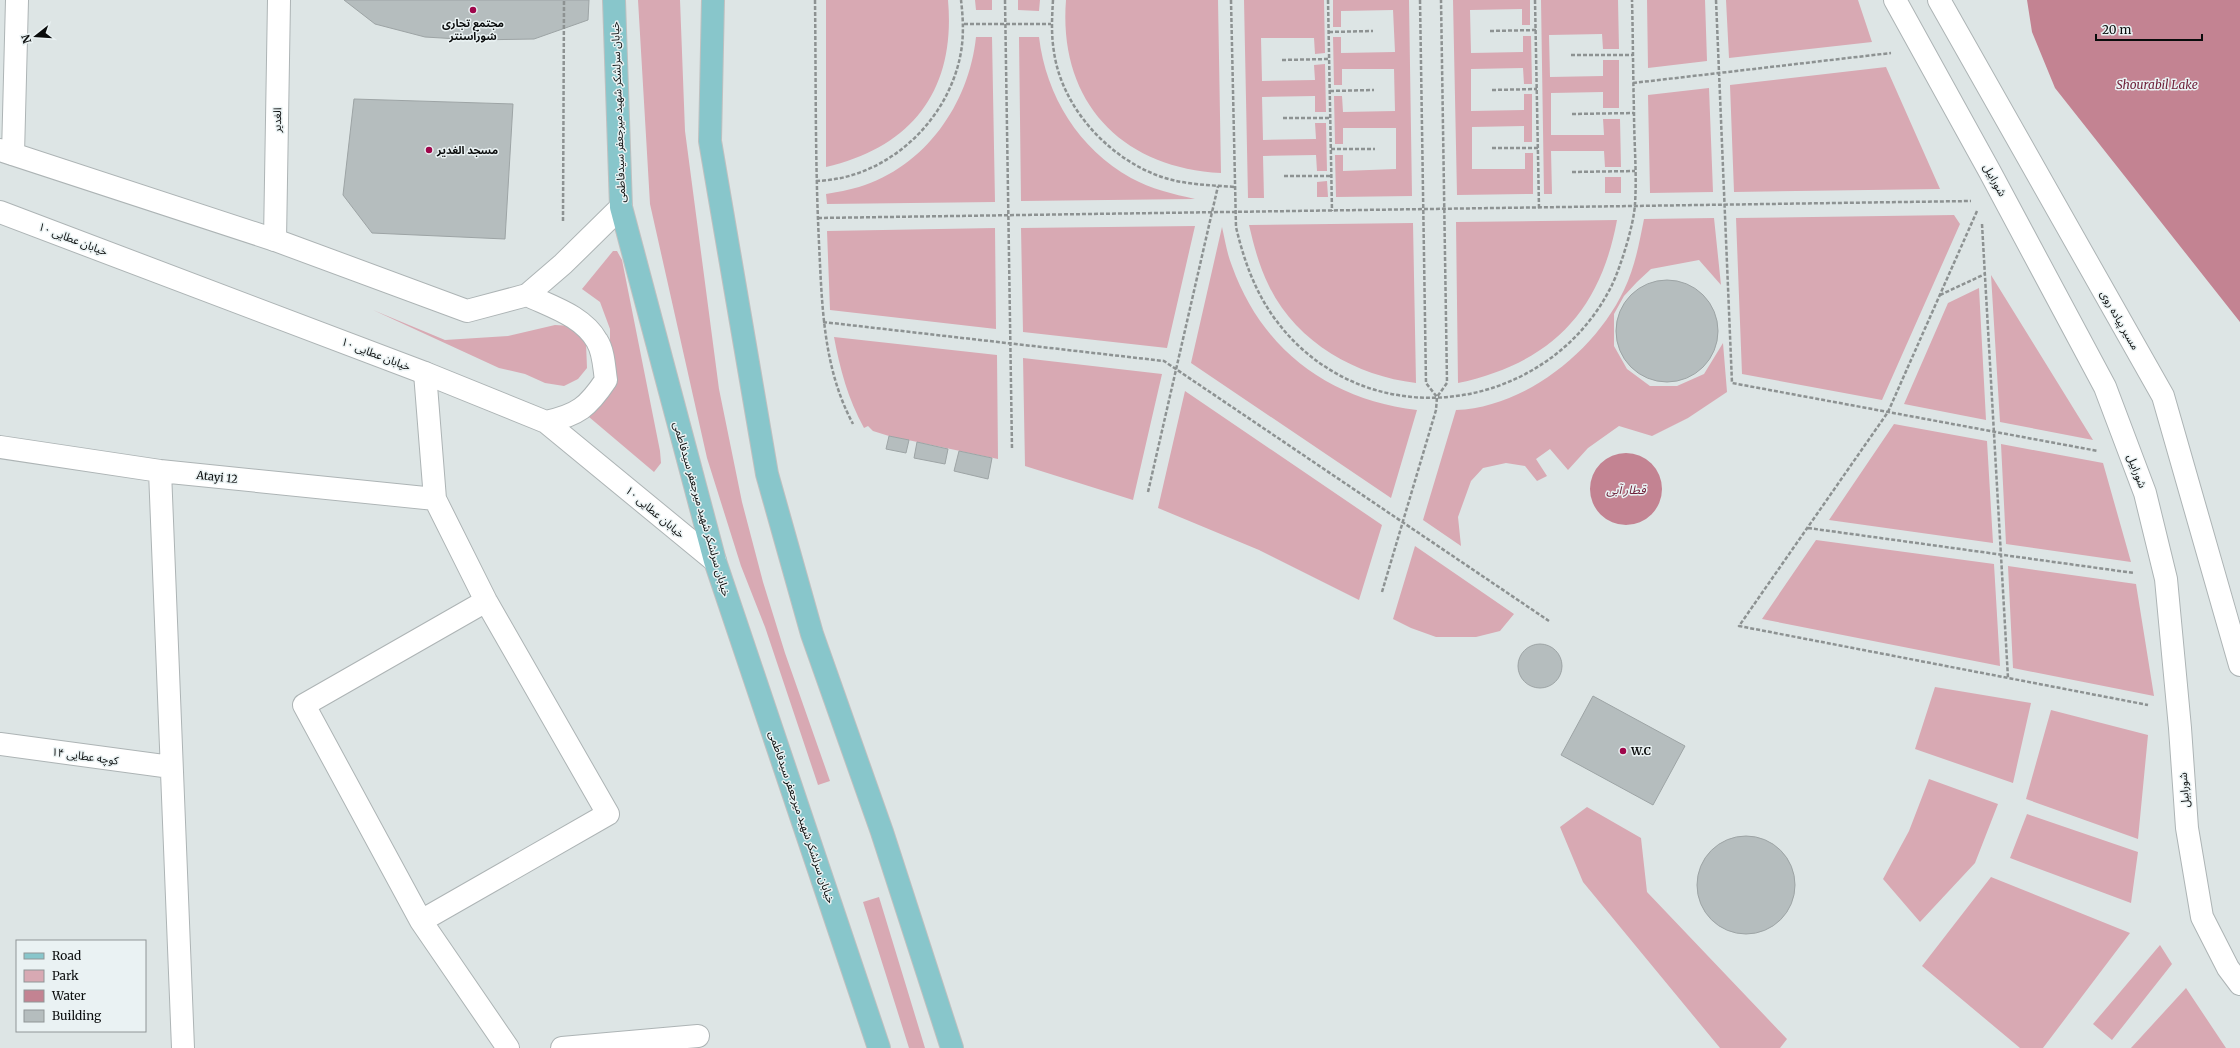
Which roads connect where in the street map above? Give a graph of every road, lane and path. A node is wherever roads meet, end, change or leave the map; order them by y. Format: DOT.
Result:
graph roads {
  1 [pos="18,0"];
  2 [pos="279,0"];
  3 [pos="564,0"];
  4 [pos="614,0"];
  5 [pos="713,0"];
  6 [pos="815,0"];
  7 [pos="961,0"];
  8 [pos="1005,0"];
  9 [pos="1053,0"];
  10 [pos="1231,0"];
  11 [pos="1328,0"];
  12 [pos="1420,0"];
  13 [pos="1441,0"];
  14 [pos="1535,0"];
  15 [pos="1632,0"];
  16 [pos="1716,0"];
  17 [pos="1895,0"];
  18 [pos="1939,0"];
  19 [pos="964,24"];
  20 [pos="1005,24"];
  21 [pos="1052,24"];
  22 [pos="1536,30"];
  23 [pos="1373,31"];
  24 [pos="1490,31"];
  25 [pos="1328,32"];
  26 [pos="1922,50"];
  27 [pos="1571,55"];
  28 [pos="1633,55"];
  29 [pos="1329,59"];
  30 [pos="1282,60"];
  31 [pos="1718,73"];
  32 [pos="1633,83"];
  33 [pos="1537,89"];
  34 [pos="1374,90"];
  35 [pos="1492,90"];
  36 [pos="1330,91"];
  37 [pos="1634,113"];
  38 [pos="1572,114"];
  39 [pos="1283,118"];
  40 [pos="1330,118"];
  41 [pos="1492,148"];
  42 [pos="1538,148"];
  43 [pos="1331,149"];
  44 [pos="1375,149"];
  45 [pos="6,152"];
  46 [pos="1635,171"];
  47 [pos="1572,172"];
  48 [pos="1284,176"];
  49 [pos="1331,176"];
  50 [pos="816,181"];
  51 [pos="1218,186"];
  52 [pos="1235,187"];
  53 [pos="1982,201"];
  54 [pos="2006,201"];
  55 [pos="1724,205"];
  56 [pos="1635,206"];
  57 [pos="621,208"];
  58 [pos="1539,208"];
  59 [pos="1423,209"];
  60 [pos="1445,209"];
  61 [pos="1332,210"];
  62 [pos="0,212"];
  63 [pos="1212,212"];
  64 [pos="1235,212"];
  65 [pos="1008,215"];
  66 [pos="818,218"];
  67 [pos="275,240"];
  68 [pos="563,264"];
  69 [pos="1985,274"];
  70 [pos="527,295"];
  71 [pos="1940,295"];
  72 [pos="823,322"];
  73 [pos="1010,344"];
  74 [pos="1176,369"];
  75 [pos="425,373"];
  76 [pos="1437,397"];
  77 [pos="1888,412"];
  78 [pos="546,422"];
  79 [pos="853,424"];
  80 [pos="1993,432"];
  81 [pos="0,447"];
  82 [pos="1012,449"];
  83 [pos="2132,458"];
  84 [pos="160,471"];
  85 [pos="1148,492"];
  86 [pos="435,499"];
  87 [pos="1402,522"];
  88 [pos="1808,528"];
  89 [pos="2001,554"];
  90 [pos="715,561"];
  91 [pos="2166,577"];
  92 [pos="1382,592"];
  93 [pos="486,601"];
  94 [pos="1549,621"];
  95 [pos="2240,665"];
  96 [pos="2008,678"];
  97 [pos="2153,706"];
  98 [pos="0,744"];
  99 [pos="171,767"];
  100 [pos="421,921"];
  101 [pos="2240,984"];
  102 [pos="698,1036"];
  103 [pos="183,1048"];
  104 [pos="508,1048"];
  105 [pos="562,1048"];
  106 [pos="880,1048"];
  107 [pos="952,1048"];
  1 -- 45 [label="street"];
  2 -- 67 [label="street, الغدیر"];
  3 -- 68 [label="path"];
  4 -- 57 [label="main road, خیابان سرلشکر شهید میرجعفر سیدفاطمی"];
  5 -- 107 [label="main road"];
  6 -- 50 [label="path"];
  7 -- 19 [label="path"];
  8 -- 20 [label="path"];
  9 -- 21 [label="path"];
  10 -- 52 [label="path"];
  11 -- 25 [label="path"];
  12 -- 59 [label="path"];
  13 -- 60 [label="path"];
  14 -- 22 [label="path"];
  15 -- 28 [label="path"];
  16 -- 31 [label="path"];
  17 -- 26 [label="street, شورابیل"];
  18 -- 95 [label="street, مسیر پیاده روی"];
  19 -- 20 [label="path"];
  19 -- 50 [label="path"];
  20 -- 21 [label="path"];
  20 -- 65 [label="path"];
  21 -- 51 [label="path"];
  22 -- 24 [label="path"];
  22 -- 33 [label="path"];
  23 -- 25 [label="path"];
  25 -- 29 [label="path"];
  26 -- 31 [label="path"];
  26 -- 54 [label="street, شورابیل"];
  27 -- 28 [label="path"];
  28 -- 32 [label="path"];
  29 -- 30 [label="path"];
  29 -- 36 [label="path"];
  31 -- 32 [label="path"];
  31 -- 55 [label="path"];
  32 -- 37 [label="path"];
  33 -- 35 [label="path"];
  33 -- 42 [label="path"];
  34 -- 36 [label="path"];
  36 -- 40 [label="path"];
  37 -- 38 [label="path"];
  37 -- 46 [label="path"];
  39 -- 40 [label="path"];
  40 -- 43 [label="path"];
  41 -- 42 [label="path"];
  42 -- 58 [label="path"];
  43 -- 44 [label="path"];
  43 -- 49 [label="path"];
  45 -- 67 [label="street"];
  46 -- 47 [label="path"];
  46 -- 56 [label="path"];
  48 -- 49 [label="path"];
  49 -- 61 [label="path"];
  50 -- 66 [label="path"];
  51 -- 52 [label="path"];
  51 -- 63 [label="path"];
  52 -- 64 [label="path"];
  53 -- 54 [label="path"];
  53 -- 55 [label="path"];
  53 -- 69 [label="path"];
  53 -- 71 [label="path"];
  54 -- 83 [label="street, شورابیل"];
  55 -- 56 [label="path"];
  55 -- 77 [label="path"];
  56 -- 58 [label="path"];
  56 -- 76 [label="path"];
  57 -- 68 [label="street"];
  57 -- 90 [label="main road, خیابان سرلشکر شهید میرجعفر سیدفاطمی"];
  58 -- 60 [label="path"];
  59 -- 60 [label="path"];
  59 -- 61 [label="path"];
  59 -- 76 [label="path"];
  60 -- 76 [label="path"];
  61 -- 64 [label="path"];
  62 -- 75 [label="street, خیابان عطایی ۱۰"];
  63 -- 64 [label="path"];
  63 -- 65 [label="path"];
  63 -- 74 [label="path"];
  64 -- 76 [label="path"];
  65 -- 66 [label="path"];
  65 -- 73 [label="path"];
  66 -- 72 [label="path"];
  67 -- 70 [label="street"];
  68 -- 70 [label="street"];
  69 -- 71 [label="path"];
  69 -- 80 [label="path"];
  70 -- 78 [label="street"];
  71 -- 77 [label="path"];
  72 -- 73 [label="path"];
  72 -- 79 [label="path"];
  73 -- 74 [label="path"];
  73 -- 82 [label="path"];
  74 -- 85 [label="path"];
  74 -- 87 [label="path"];
  75 -- 78 [label="street, خیابان عطایی ۱۰"];
  75 -- 86 [label="street"];
  76 -- 87 [label="path"];
  77 -- 80 [label="path"];
  77 -- 88 [label="path"];
  78 -- 90 [label="street, خیابان عطایی ۱۰"];
  80 -- 83 [label="path"];
  80 -- 89 [label="path"];
  81 -- 84 [label="street, Atayi 12"];
  83 -- 91 [label="street, شورابیل"];
  84 -- 86 [label="street, Atayi 12"];
  84 -- 99 [label="street"];
  86 -- 93 [label="street"];
  87 -- 92 [label="path"];
  87 -- 94 [label="path"];
  88 -- 89 [label="path"];
  88 -- 96 [label="path"];
  89 -- 91 [label="path"];
  89 -- 96 [label="path"];
  90 -- 106 [label="main road, خیابان سرلشکر شهید میرجعفر سیدفاطمی"];
  91 -- 101 [label="street, شورابیل"];
  93 -- 100 [label="street"];
  93 -- 100 [label="street"];
  96 -- 97 [label="path"];
  98 -- 99 [label="street, کوچه عطایی ۱۴"];
  99 -- 103 [label="street"];
  100 -- 104 [label="street"];
  102 -- 105 [label="street"];
}
